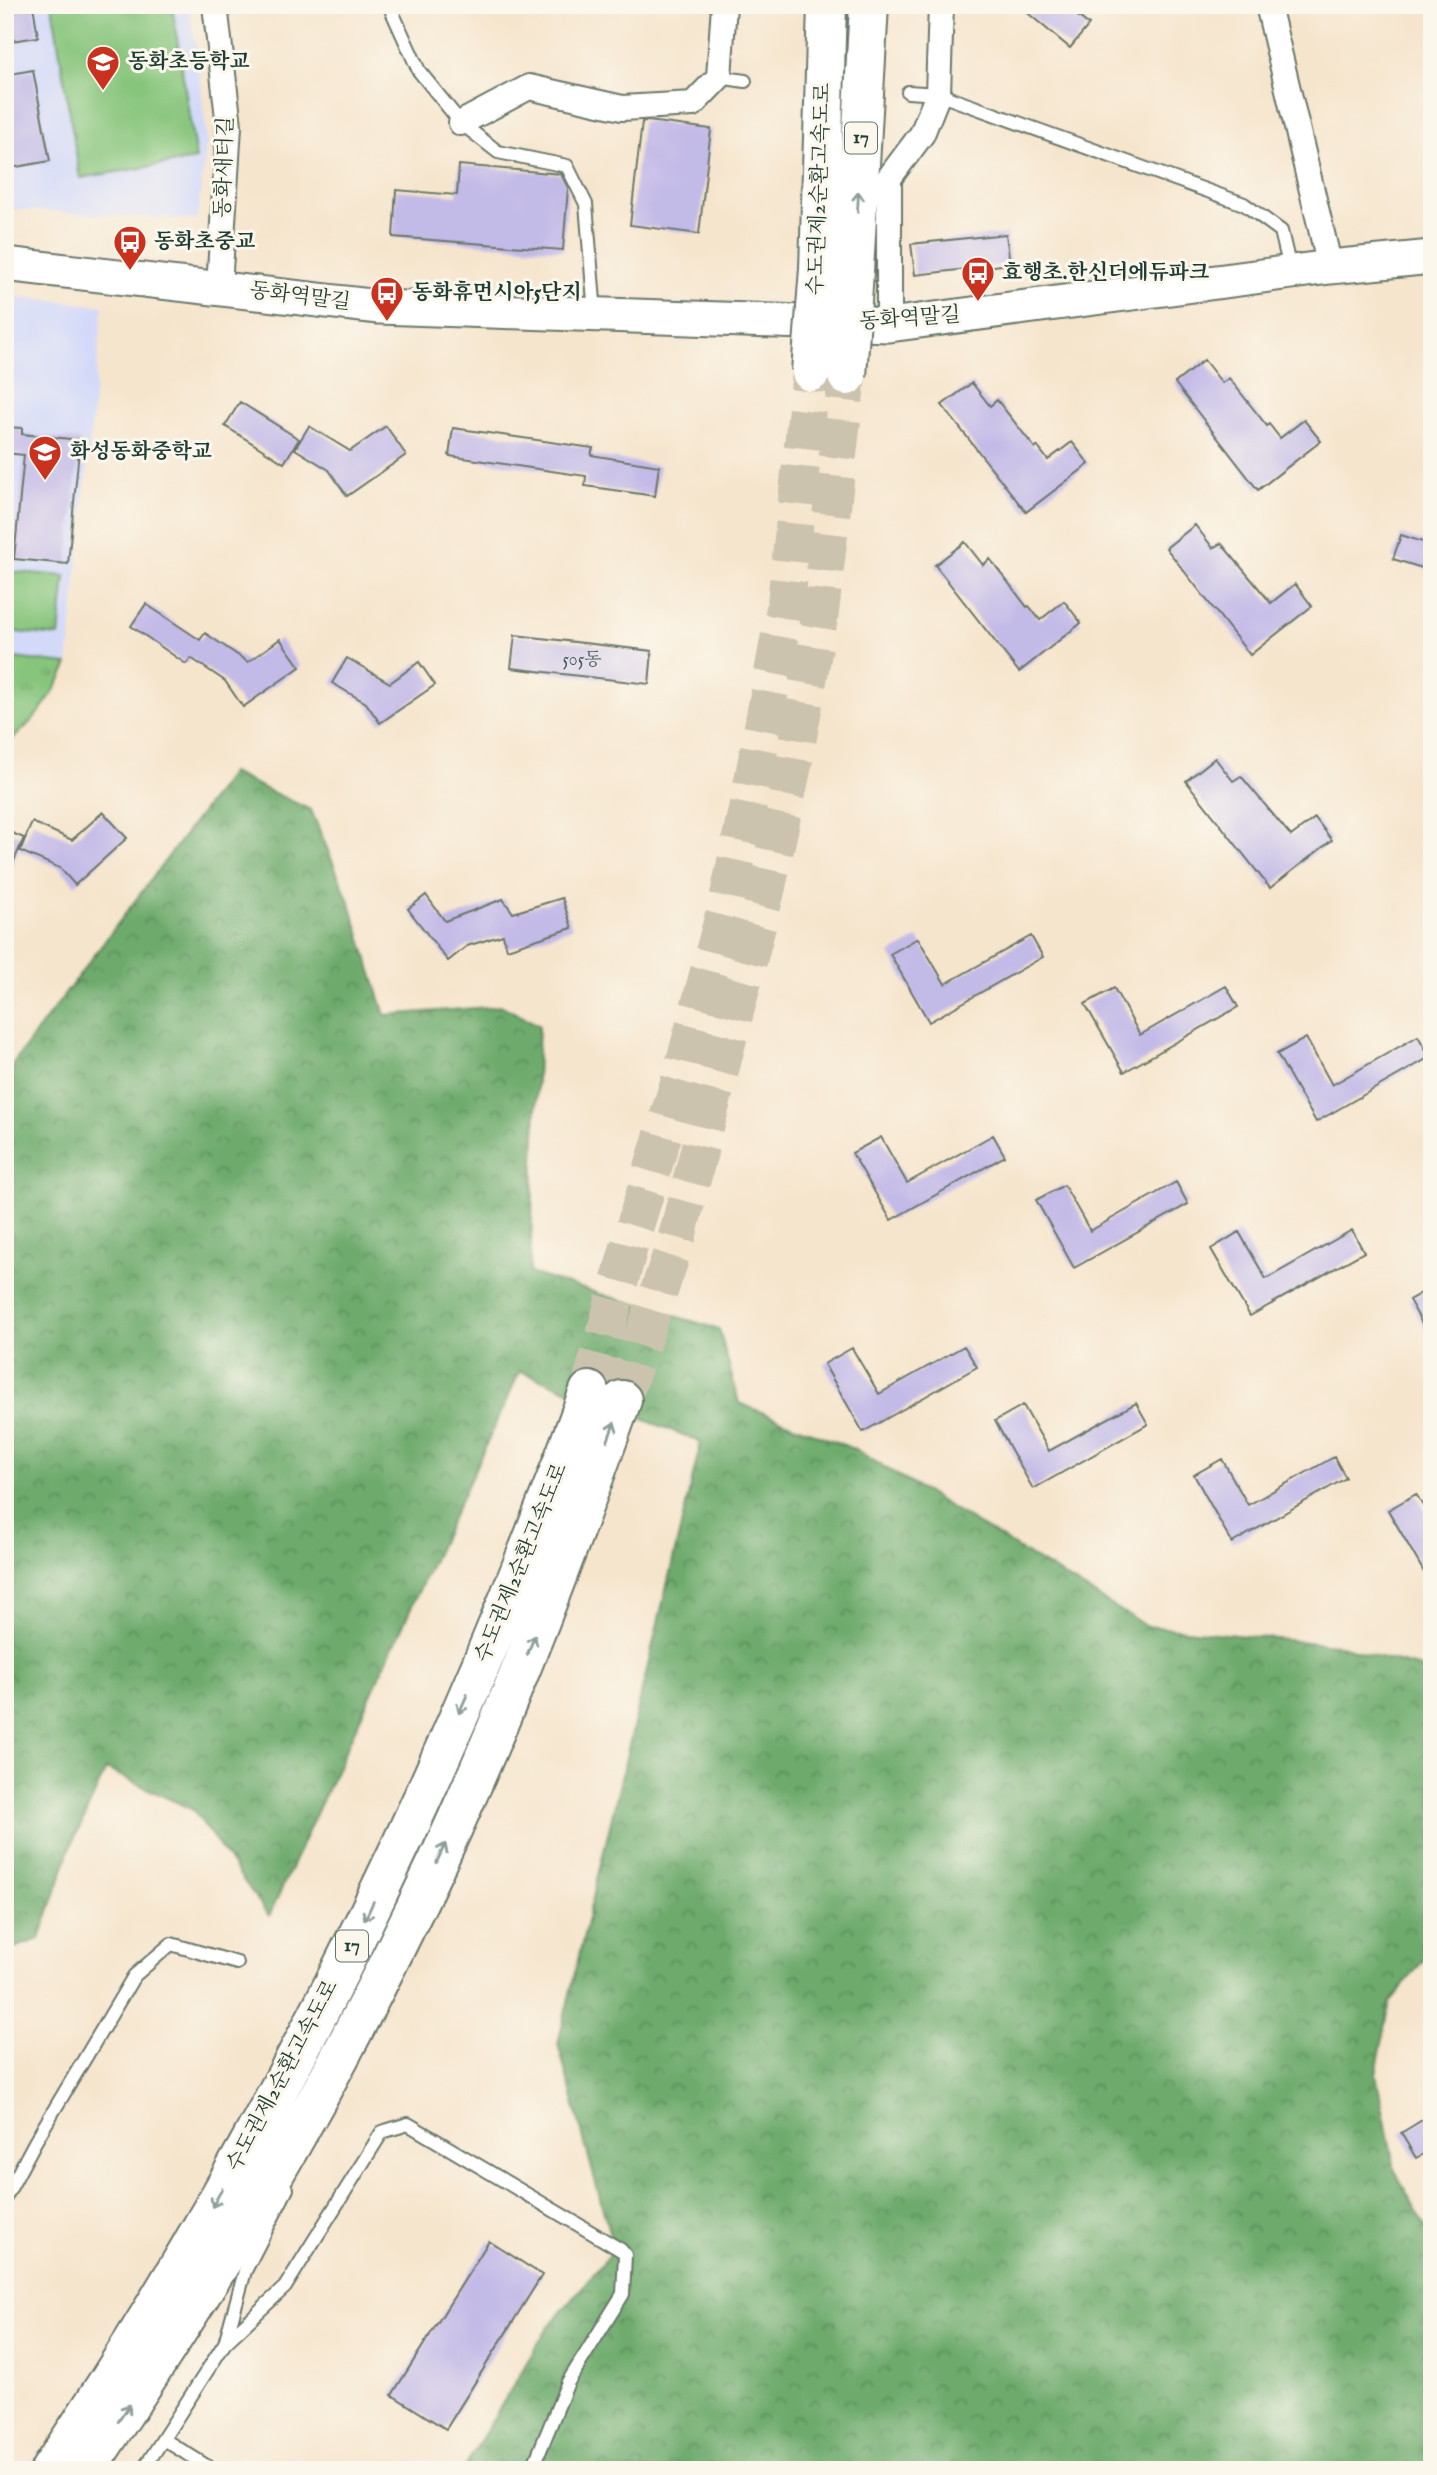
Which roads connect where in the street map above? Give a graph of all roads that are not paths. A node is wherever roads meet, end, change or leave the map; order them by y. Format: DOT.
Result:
graph roads {
  1 [pos="215,5"];
  2 [pos="389,5"];
  3 [pos="724,5"];
  4 [pos="827,5"];
  5 [pos="869,5"];
  6 [pos="941,5"];
  7 [pos="1268,5"];
  8 [pos="719,77"];
  9 [pos="746,81"];
  10 [pos="908,92"];
  11 [pos="938,94"];
  12 [pos="461,123"];
  13 [pos="1432,257"];
  14 [pos="5,264"];
  15 [pos="1330,267"];
  16 [pos="836,270"];
  17 [pos="1291,272"];
  18 [pos="219,287"];
  19 [pos="595,315"];
  20 [pos="889,325"];
  21 [pos="829,374"];
  22 [pos="237,1963"];
  23 [pos="362,2013"];
  24 [pos="338,2089"];
  25 [pos="294,2174"];
  26 [pos="5,2198"];
  27 [pos="225,2343"];
  28 [pos="163,2439"];
  29 [pos="45,2465"];
  30 [pos="86,2470"];
  31 [pos="143,2470"];
  32 [pos="213,2470"];
  33 [pos="532,2470"];
  1 -- 18 [label="street, 동화새터길"];
  2 -- 12 [label="lane"];
  3 -- 8 [label="street"];
  4 -- 16 [label="highway, 수도권제2순환고속도로 / 17"];
  16 -- 5 [label="highway, 수도권제2순환고속도로 / 17, one-way"];
  6 -- 11 [label="street"];
  7 -- 15 [label="street"];
  8 -- 9 [label="lane"];
  8 -- 12 [label="street"];
  10 -- 11 [label="lane"];
  11 -- 17 [label="lane"];
  11 -- 20 [label="street"];
  12 -- 19 [label="lane"];
  13 -- 15 [label="street, 동화역말길"];
  14 -- 18 [label="street, 동화역말길"];
  15 -- 17 [label="street, 동화역말길"];
  16 -- 21 [label="highway, 수도권제2순환고속도로 / 17, bridge"];
  17 -- 20 [label="street, 동화역말길"];
  18 -- 19 [label="street, 동화역말길"];
  19 -- 20 [label="street, 동화역말길"];
  22 -- 26 [label="lane"];
  23 -- 24 [label="lane"];
  23 -- 29 [label="highway, 수도권제2순환고속도로 / 17, one-way"];
  30 -- 23 [label="highway, 수도권제2순환고속도로 / 17, one-way"];
  25 -- 27 [label="lane"];
  27 -- 28 [label="lane"];
  27 -- 33 [label="lane"];
  28 -- 31 [label="lane"];
  28 -- 32 [label="lane"];
}
